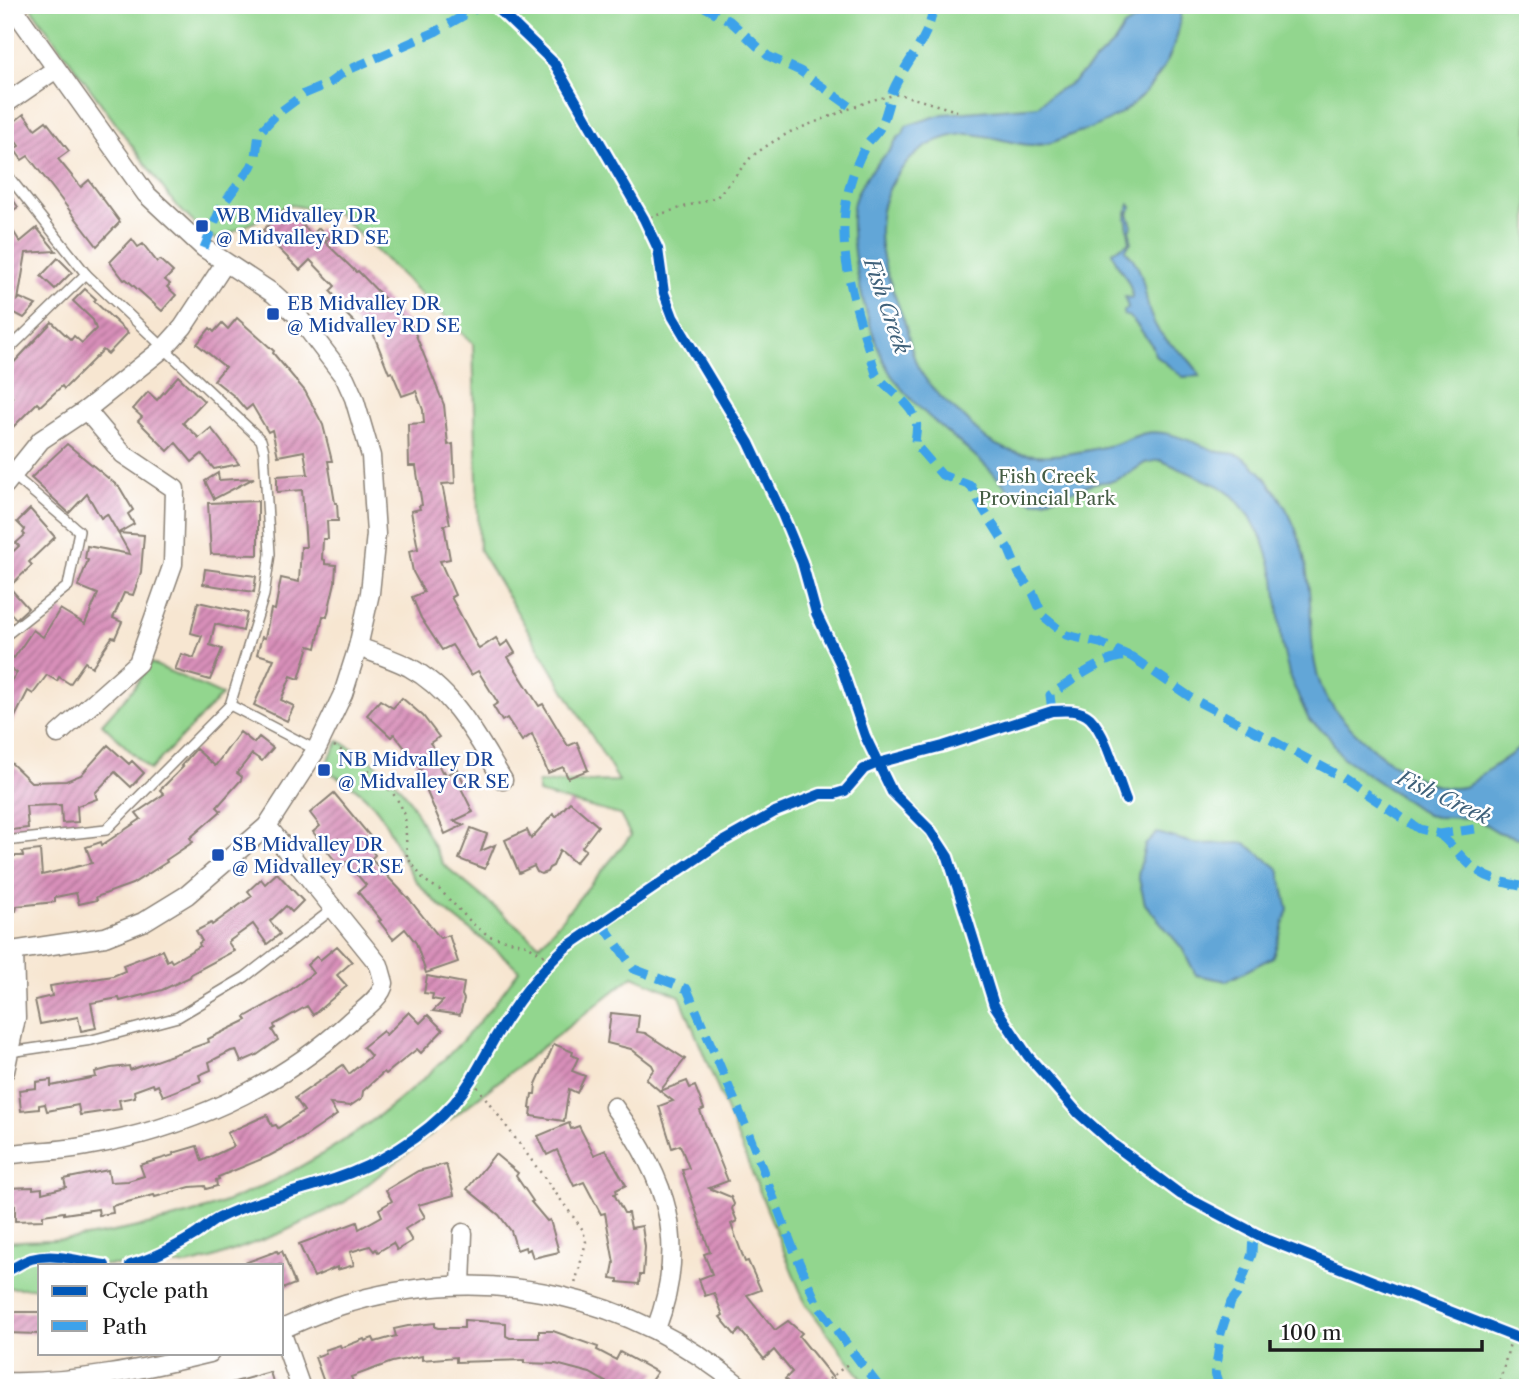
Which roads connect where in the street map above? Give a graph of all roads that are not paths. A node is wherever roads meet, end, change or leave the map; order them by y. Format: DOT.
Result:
graph roads {
  1 [pos="10,5"];
  2 [pos="56,69"];
  3 [pos="5,104"];
  4 [pos="5,172"];
  5 [pos="225,263"];
  6 [pos="86,274"];
  7 [pos="165,347"];
  8 [pos="5,353"];
  9 [pos="86,410"];
  10 [pos="8,480"];
  11 [pos="5,636"];
  12 [pos="358,646"];
  13 [pos="230,705"];
  14 [pos="58,734"];
  15 [pos="319,745"];
  16 [pos="503,780"];
  17 [pos="267,826"];
  18 [pos="5,841"];
  19 [pos="334,908"];
  20 [pos="10,952"];
  21 [pos="7,1060"];
  22 [pos="614,1107"];
  23 [pos="5,1151"];
  24 [pos="463,1233"];
  25 [pos="461,1285"];
  26 [pos="656,1329"];
  27 [pos="284,1330"];
  28 [pos="284,1337"];
  29 [pos="208,1354"];
  30 [pos="127,1380"];
  31 [pos="5,1382"];
  32 [pos="301,1388"];
  33 [pos="418,1388"];
  34 [pos="480,1388"];
  35 [pos="743,1388"];
  1 -- 2 [label="street"];
  2 -- 3 [label="street"];
  2 -- 5 [label="street"];
  4 -- 6 [label="lane"];
  5 -- 7 [label="street"];
  5 -- 12 [label="street"];
  6 -- 7 [label="lane"];
  6 -- 8 [label="lane"];
  7 -- 9 [label="street"];
  7 -- 13 [label="lane"];
  9 -- 10 [label="street"];
  9 -- 14 [label="street"];
  10 -- 11 [label="lane"];
  12 -- 15 [label="street"];
  12 -- 16 [label="street"];
  13 -- 15 [label="lane"];
  13 -- 18 [label="lane"];
  15 -- 17 [label="street"];
  17 -- 19 [label="street"];
  17 -- 20 [label="street"];
  19 -- 21 [label="lane"];
  19 -- 23 [label="street"];
  20 -- 21 [label="street"];
  22 -- 26 [label="street"];
  24 -- 25 [label="street"];
  25 -- 26 [label="street"];
  25 -- 27 [label="street"];
  26 -- 35 [label="street"];
  28 -- 32 [label="street"];
  29 -- 30 [label="street"];
  30 -- 31 [label="street"];
  33 -- 34 [label="lane"];
}
